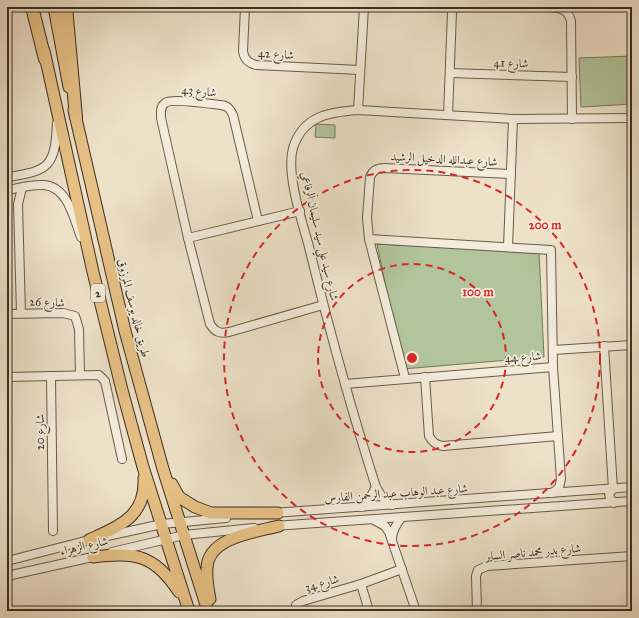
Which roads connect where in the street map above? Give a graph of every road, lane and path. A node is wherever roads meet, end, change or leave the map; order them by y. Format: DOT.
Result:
graph roads {
  1 [pos="32,7"];
  2 [pos="37,7"];
  3 [pos="54,7"];
  4 [pos="66,7"];
  5 [pos="245,7"];
  6 [pos="364,7"];
  7 [pos="455,7"];
  8 [pos="550,7"];
  9 [pos="45,59"];
  10 [pos="360,70"];
  11 [pos="450,73"];
  12 [pos="572,77"];
  13 [pos="358,110"];
  14 [pos="57,115"];
  15 [pos="448,115"];
  16 [pos="76,117"];
  17 [pos="632,118"];
  18 [pos="513,119"];
  19 [pos="572,119"];
  20 [pos="511,174"];
  21 [pos="7,177"];
  22 [pos="22,188"];
  23 [pos="9,190"];
  24 [pos="18,204"];
  25 [pos="300,211"];
  26 [pos="258,221"];
  27 [pos="188,238"];
  28 [pos="369,239"];
  29 [pos="508,248"];
  30 [pos="93,272"];
  31 [pos="323,305"];
  32 [pos="20,313"];
  33 [pos="7,314"];
  34 [pos="632,345"];
  35 [pos="604,346"];
  36 [pos="553,350"];
  37 [pos="553,367"];
  38 [pos="80,375"];
  39 [pos="51,376"];
  40 [pos="7,377"];
  41 [pos="426,377"];
  42 [pos="405,378"];
  43 [pos="345,384"];
  44 [pos="558,436"];
  45 [pos="122,459"];
  46 [pos="143,467"];
  47 [pos="163,469"];
  48 [pos="561,479"];
  49 [pos="376,486"];
  50 [pos="632,487"];
  51 [pos="613,489"];
  52 [pos="594,490"];
  53 [pos="572,492"];
  54 [pos="552,493"];
  55 [pos="632,501"];
  56 [pos="614,503"];
  57 [pos="597,504"];
  58 [pos="392,505"];
  59 [pos="362,508"];
  60 [pos="328,510"];
  61 [pos="314,511"];
  62 [pos="278,513"];
  63 [pos="402,517"];
  64 [pos="373,519"];
  65 [pos="179,522"];
  66 [pos="328,522"];
  67 [pos="315,523"];
  68 [pos="162,524"];
  69 [pos="279,526"];
  70 [pos="52,531"];
  71 [pos="184,535"];
  72 [pos="167,538"];
  73 [pos="392,538"];
  74 [pos="89,540"];
  75 [pos="632,556"];
  76 [pos="93,557"];
  77 [pos="8,560"];
  78 [pos="402,569"];
  79 [pos="7,576"];
  80 [pos="361,584"];
  81 [pos="187,607"];
  82 [pos="208,611"];
  83 [pos="213,611"];
  84 [pos="295,611"];
  85 [pos="369,611"];
  86 [pos="416,611"];
  87 [pos="477,611"];
  1 -- 9 [label="highway"];
  2 -- 9 [label="main road, 2"];
  3 -- 16 [label="main road, طريق خالد يوسف المرزوق / 2"];
  4 -- 16 [label="highway"];
  5 -- 10 [label="street, شارع 42"];
  6 -- 10 [label="street"];
  7 -- 11 [label="street"];
  8 -- 12 [label="street"];
  9 -- 14 [label="main road, 2"];
  10 -- 13 [label="street"];
  11 -- 12 [label="street, شارع 41"];
  11 -- 15 [label="street"];
  12 -- 19 [label="street"];
  13 -- 15 [label="street, شارع سيد علي سيد سليمان الرفاعي"];
  13 -- 25 [label="street, شارع سيد علي سيد سليمان الرفاعي"];
  14 -- 21 [label="street"];
  14 -- 30 [label="main road, 2"];
  15 -- 18 [label="street, شارع سيد علي سيد سليمان الرفاعي"];
  16 -- 47 [label="main road, طريق خالد يوسف المرزوق / 2"];
  17 -- 19 [label="street, شارع سيد علي سيد سليمان الرفاعي"];
  18 -- 19 [label="street, شارع سيد علي سيد سليمان الرفاعي"];
  18 -- 20 [label="street, شارع عبدالله الدخيل الرشيد"];
  20 -- 28 [label="street, شارع عبدالله الدخيل الرشيد"];
  20 -- 29 [label="street, شارع عبدالله الدخيل الرشيد"];
  22 -- 23 [label="street"];
  22 -- 24 [label="street"];
  22 -- 30 [label="street"];
  23 -- 24 [label="street"];
  24 -- 32 [label="street"];
  25 -- 26 [label="street"];
  25 -- 31 [label="street, شارع سيد علي سيد سليمان الرفاعي"];
  26 -- 27 [label="street"];
  26 -- 27 [label="street, شارع 43"];
  27 -- 31 [label="street, شارع 43"];
  28 -- 29 [label="street"];
  28 -- 42 [label="street, شارع عبدالله الدخيل الرشيد"];
  29 -- 36 [label="street"];
  30 -- 46 [label="main road, 2"];
  31 -- 43 [label="street, شارع سيد علي سيد سليمان الرفاعي"];
  32 -- 33 [label="street, شارع 26"];
  32 -- 38 [label="street, شارع 26"];
  34 -- 35 [label="street"];
  35 -- 36 [label="street"];
  35 -- 51 [label="street"];
  36 -- 37 [label="street"];
  37 -- 41 [label="street, شارع 44"];
  37 -- 44 [label="street, شارع 44"];
  38 -- 39 [label="street"];
  38 -- 45 [label="street"];
  39 -- 40 [label="street"];
  39 -- 70 [label="street, شارع 20"];
  41 -- 42 [label="street, شارع 44"];
  41 -- 44 [label="street"];
  42 -- 43 [label="street, شارع 44"];
  43 -- 49 [label="street, شارع سيد علي سيد سليمان الرفاعي"];
  44 -- 48 [label="street, شارع 44"];
  46 -- 68 [label="main road, 2"];
  46 -- 74 [label="main road"];
  47 -- 62 [label="main road"];
  47 -- 65 [label="main road, طريق خالد يوسف المرزوق / 2"];
  48 -- 53 [label="street"];
  48 -- 54 [label="street"];
  49 -- 58 [label="street, شارع سيد علي سيد سليمان الرفاعي"];
  49 -- 59 [label="street"];
  50 -- 51 [label="street, شارع عبد الوهاب عبد الرحمن الفارس"];
  51 -- 52 [label="street, شارع عبد الوهاب عبد الرحمن الفارس"];
  51 -- 56 [label="street"];
  52 -- 53 [label="street, شارع عبد الوهاب عبد الرحمن الفارس"];
  52 -- 57 [label="street"];
  53 -- 54 [label="street, شارع عبد الوهاب عبد الرحمن الفارس"];
  54 -- 58 [label="street, شارع عبد الوهاب عبد الرحمن الفارس"];
  55 -- 56 [label="street, شارع عبد الوهاب عبد الرحمن الفارس"];
  56 -- 57 [label="street, شارع عبد الوهاب عبد الرحمن الفارس"];
  57 -- 63 [label="street, شارع عبد الوهاب عبد الرحمن الفارس"];
  58 -- 59 [label="street, شارع عبد الوهاب عبد الرحمن الفارس"];
  59 -- 60 [label="street, شارع عبد الوهاب عبد الرحمن الفارس"];
  60 -- 61 [label="street, شارع عبد الوهاب عبد الرحمن الفارس"];
  60 -- 66 [label="street"];
  61 -- 62 [label="street, شارع عبد الوهاب عبد الرحمن الفارس"];
  61 -- 67 [label="street"];
  62 -- 65 [label="street, شارع عبد الوهاب عبد الرحمن الفارس"];
  63 -- 64 [label="street, شارع عبد الوهاب عبد الرحمن الفارس"];
  63 -- 73 [label="street"];
  64 -- 66 [label="street, شارع عبد الوهاب عبد الرحمن الفارس"];
  64 -- 73 [label="street"];
  65 -- 68 [label="street, شارع عبد الوهاب عبد الرحمن الفارس"];
  65 -- 71 [label="main road, طريق خالد يوسف المرزوق / 2"];
  66 -- 67 [label="street, شارع عبد الوهاب عبد الرحمن الفارس"];
  67 -- 69 [label="street, شارع عبد الوهاب عبد الرحمن الفارس"];
  68 -- 72 [label="main road, 2"];
  68 -- 74 [label="street, شارع الزهراء"];
  69 -- 71 [label="street, شارع عبد الوهاب عبد الرحمن الفارس"];
  69 -- 83 [label="main road"];
  71 -- 72 [label="street, شارع عبد الوهاب عبد الرحمن الفارس"];
  71 -- 82 [label="main road, طريق خالد يوسف المرزوق / 2"];
  72 -- 76 [label="street, شارع الزهراء"];
  72 -- 81 [label="main road, 2"];
  73 -- 78 [label="street"];
  74 -- 77 [label="street, شارع الزهراء"];
  75 -- 87 [label="street, شارع بدر محمد ناصر الساير"];
  76 -- 79 [label="street, شارع الزهراء"];
  76 -- 81 [label="main road"];
  78 -- 80 [label="street, شارع 34"];
  78 -- 86 [label="street"];
  80 -- 84 [label="street, شارع 34"];
  80 -- 85 [label="street"];
}
